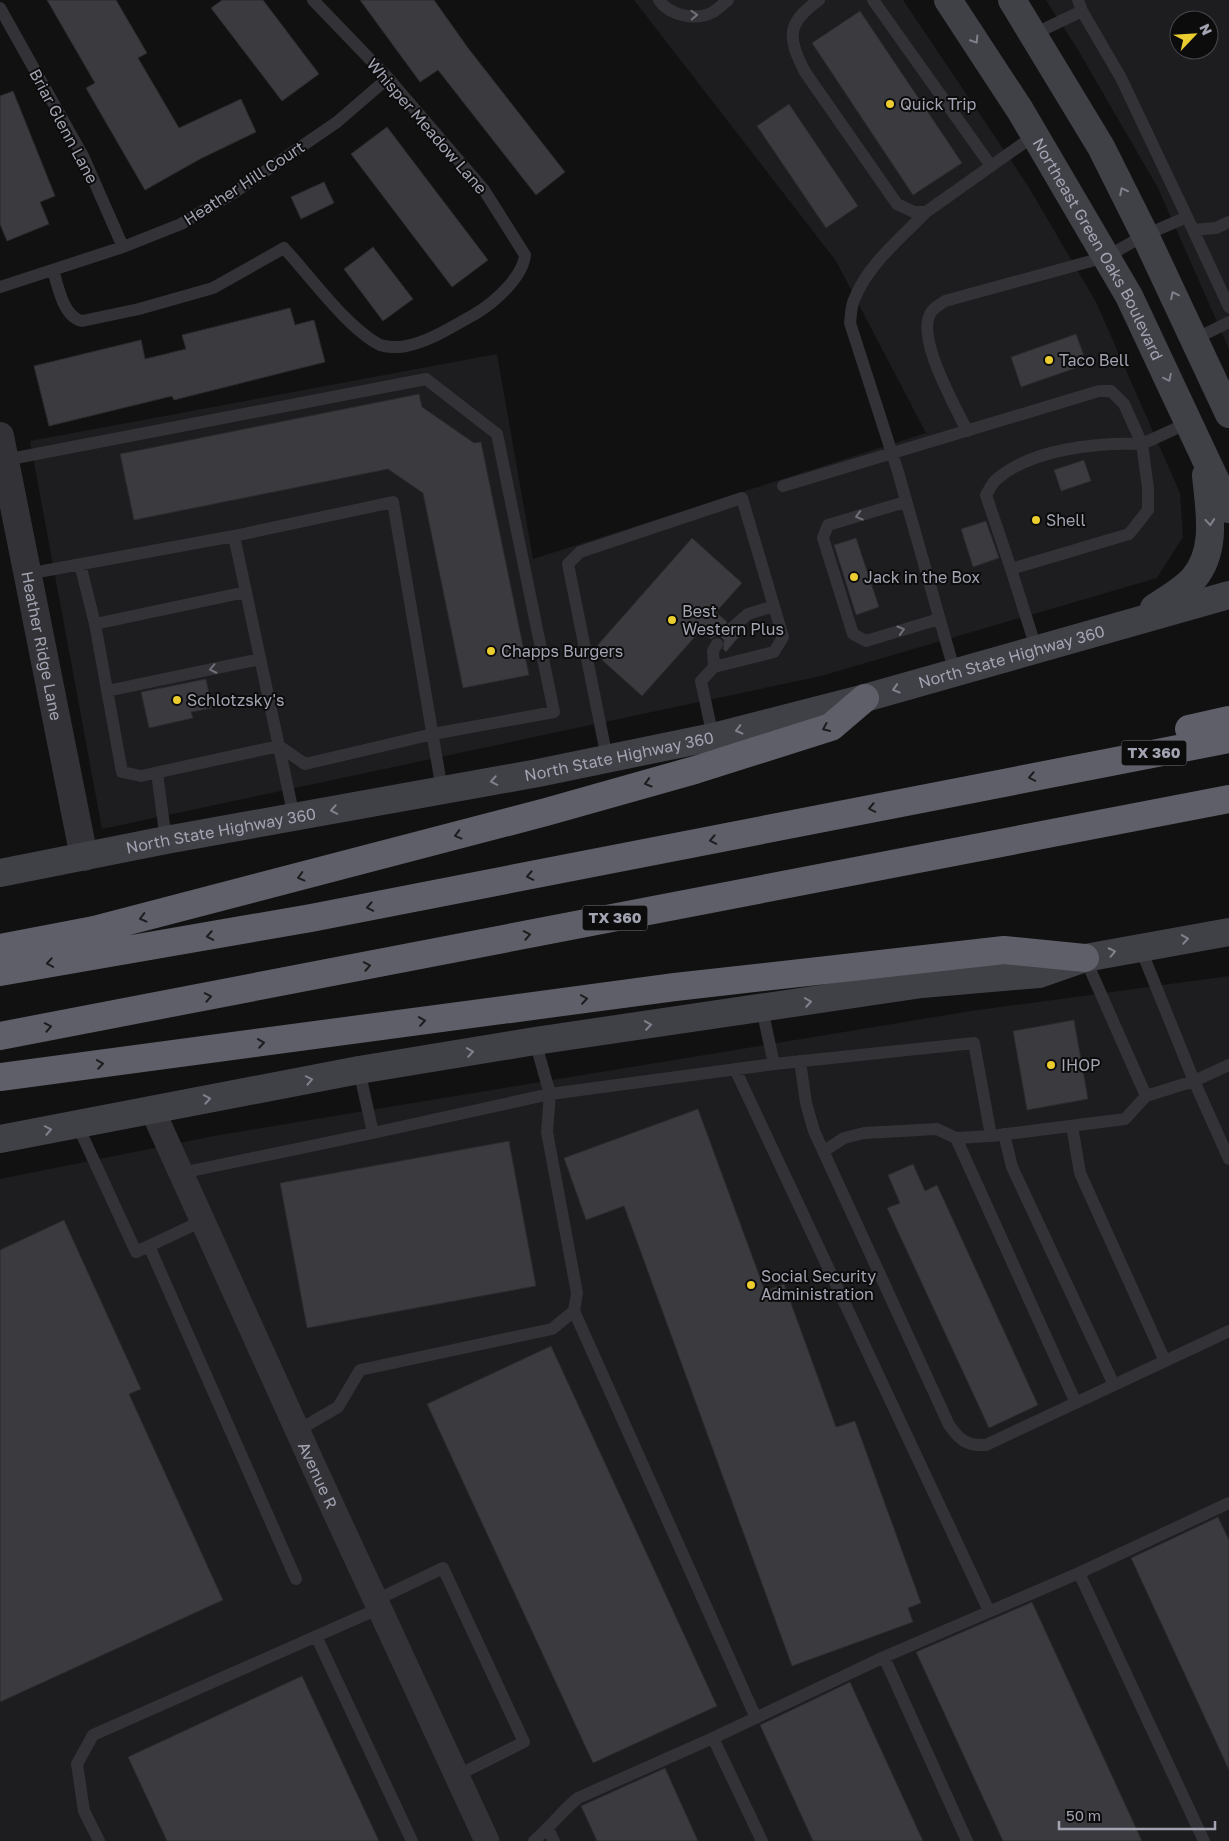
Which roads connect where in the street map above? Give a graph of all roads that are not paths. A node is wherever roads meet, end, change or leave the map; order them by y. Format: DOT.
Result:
graph roads {
  1 [pos="313,0"];
  2 [pos="659,0"];
  3 [pos="728,0"];
  4 [pos="819,0"];
  5 [pos="873,0"];
  6 [pos="948,0"];
  7 [pos="1012,0"];
  8 [pos="1080,5"];
  9 [pos="0,8"];
  10 [pos="1034,34"];
  11 [pos="388,78"];
  12 [pos="1035,135"];
  13 [pos="991,166"];
  14 [pos="926,212"];
  15 [pos="1187,217"];
  16 [pos="1229,222"];
  17 [pos="1193,230"];
  18 [pos="1145,235"];
  19 [pos="123,247"];
  20 [pos="1106,257"];
  21 [pos="53,270"];
  22 [pos="0,287"];
  23 [pos="1229,308"];
  24 [pos="1229,322"];
  25 [pos="1195,339"];
  26 [pos="1229,414"];
  27 [pos="1190,422"];
  28 [pos="967,431"];
  29 [pos="1142,444"];
  30 [pos="2,448"];
  31 [pos="892,454"];
  32 [pos="1205,456"];
  33 [pos="783,486"];
  34 [pos="5,489"];
  35 [pos="906,502"];
  36 [pos="1229,509"];
  37 [pos="8,521"];
  38 [pos="234,536"];
  39 [pos="80,564"];
  40 [pos="1012,569"];
  41 [pos="27,574"];
  42 [pos="246,592"];
  43 [pos="1229,595"];
  44 [pos="774,606"];
  45 [pos="940,619"];
  46 [pos="1138,619"];
  47 [pos="95,624"];
  48 [pos="733,627"];
  49 [pos="717,644"];
  50 [pos="1036,648"];
  51 [pos="260,659"];
  52 [pos="714,667"];
  53 [pos="955,673"];
  54 [pos="107,691"];
  55 [pos="865,698"];
  56 [pos="1229,720"];
  57 [pos="433,734"];
  58 [pos="712,737"];
  59 [pos="1229,739"];
  60 [pos="278,746"];
  61 [pos="607,758"];
  62 [pos="1080,767"];
  63 [pos="157,773"];
  64 [pos="442,790"];
  65 [pos="1229,798"];
  66 [pos="294,817"];
  67 [pos="166,840"];
  68 [pos="84,856"];
  69 [pos="0,873"];
  70 [pos="1229,932"];
  71 [pos="1140,946"];
  72 [pos="0,948"];
  73 [pos="1085,958"];
  74 [pos="0,972"];
  75 [pos="762,1009"];
  76 [pos="0,1036"];
  77 [pos="535,1042"];
  78 [pos="800,1061"];
  79 [pos="774,1064"];
  80 [pos="1229,1065"];
  81 [pos="735,1069"];
  82 [pos="359,1070"];
  83 [pos="0,1077"];
  84 [pos="1194,1081"];
  85 [pos="550,1094"];
  86 [pos="1146,1096"];
  87 [pos="152,1109"];
  88 [pos="77,1124"];
  89 [pos="1072,1126"];
  90 [pos="373,1132"];
  91 [pos="997,1135"];
  92 [pos="956,1138"];
  93 [pos="0,1139"];
  94 [pos="824,1151"];
  95 [pos="1229,1159"];
  96 [pos="181,1173"];
  97 [pos="202,1221"];
  98 [pos="149,1246"];
  99 [pos="574,1311"];
  100 [pos="1229,1330"];
  101 [pos="1165,1360"];
  102 [pos="1114,1385"];
  103 [pos="1076,1403"];
  104 [pos="297,1431"];
  105 [pos="1229,1503"];
  106 [pos="1079,1573"];
  107 [pos="296,1579"];
  108 [pos="378,1604"];
  109 [pos="989,1610"];
  110 [pos="316,1636"];
  111 [pos="884,1658"];
  112 [pos="756,1718"];
  113 [pos="713,1738"];
  114 [pos="458,1775"];
  115 [pos="551,1835"];
  116 [pos="99,1841"];
  117 [pos="412,1841"];
  118 [pos="487,1841"];
  119 [pos="534,1841"];
  120 [pos="762,1841"];
  121 [pos="967,1841"];
  122 [pos="1204,1841"];
  1 -- 11 [label="lane, Whisper Meadow Lane"];
  2 -- 3 [label="lane, one-way"];
  4 -- 14 [label="lane"];
  5 -- 13 [label="lane"];
  6 -- 12 [label="main road, Northeast Green Oaks Boulevard, one-way"];
  7 -- 10 [label="main road"];
  8 -- 10 [label="lane"];
  8 -- 15 [label="lane"];
  9 -- 19 [label="lane, Briar Glenn Lane"];
  18 -- 10 [label="main road, one-way"];
  11 -- 19 [label="lane, Heather Hill Court"];
  11 -- 21 [label="lane, Whisper Meadow Lane"];
  12 -- 13 [label="lane"];
  12 -- 20 [label="main road, Northeast Green Oaks Boulevard"];
  13 -- 14 [label="lane"];
  14 -- 31 [label="lane"];
  15 -- 17 [label="lane"];
  15 -- 18 [label="lane"];
  16 -- 17 [label="lane"];
  17 -- 23 [label="lane"];
  18 -- 20 [label="lane"];
  25 -- 18 [label="main road, one-way"];
  19 -- 21 [label="lane, Heather Hill Court"];
  20 -- 27 [label="main road, Northeast Green Oaks Boulevard, one-way"];
  20 -- 28 [label="lane"];
  21 -- 22 [label="lane, Heather Hill Court"];
  24 -- 25 [label="lane"];
  25 -- 26 [label="main road"];
  27 -- 29 [label="lane"];
  27 -- 32 [label="main road, Northeast Green Oaks Boulevard"];
  28 -- 29 [label="lane"];
  28 -- 31 [label="lane"];
  29 -- 40 [label="lane"];
  29 -- 40 [label="lane"];
  30 -- 34 [label="street, Heather Ridge Lane"];
  30 -- 57 [label="lane"];
  31 -- 33 [label="lane"];
  31 -- 35 [label="lane"];
  32 -- 36 [label="main road, Northeast Green Oaks Boulevard"];
  32 -- 46 [label="main road, one-way"];
  34 -- 37 [label="street, Heather Ridge Lane"];
  35 -- 45 [label="lane"];
  35 -- 45 [label="lane, one-way"];
  37 -- 41 [label="street, Heather Ridge Lane"];
  38 -- 39 [label="lane"];
  38 -- 42 [label="lane"];
  38 -- 57 [label="lane"];
  39 -- 41 [label="lane"];
  39 -- 47 [label="lane"];
  40 -- 50 [label="lane"];
  41 -- 68 [label="street, Heather Ridge Lane"];
  42 -- 47 [label="lane"];
  42 -- 51 [label="lane"];
  43 -- 46 [label="main road, North State Highway 360"];
  44 -- 48 [label="lane"];
  44 -- 52 [label="lane"];
  44 -- 61 [label="lane"];
  45 -- 53 [label="lane"];
  46 -- 50 [label="main road, North State Highway 360"];
  47 -- 54 [label="lane"];
  49 -- 52 [label="lane"];
  50 -- 53 [label="main road, North State Highway 360"];
  51 -- 54 [label="lane, one-way"];
  51 -- 60 [label="lane"];
  52 -- 58 [label="lane"];
  53 -- 55 [label="main road, North State Highway 360, one-way"];
  54 -- 63 [label="lane"];
  55 -- 58 [label="main road, North State Highway 360, one-way"];
  55 -- 72 [label="highway, one-way"];
  56 -- 62 [label="highway"];
  57 -- 60 [label="lane"];
  57 -- 64 [label="lane"];
  58 -- 61 [label="main road, North State Highway 360"];
  59 -- 62 [label="highway, TX 360"];
  60 -- 63 [label="lane"];
  60 -- 66 [label="lane"];
  61 -- 64 [label="main road, North State Highway 360, one-way"];
  62 -- 74 [label="highway, TX 360, one-way"];
  63 -- 67 [label="lane"];
  64 -- 66 [label="main road, North State Highway 360, one-way"];
  76 -- 65 [label="highway, TX 360, one-way"];
  66 -- 67 [label="main road, North State Highway 360"];
  67 -- 68 [label="main road, North State Highway 360"];
  68 -- 69 [label="main road, North State Highway 360"];
  71 -- 70 [label="main road, one-way"];
  73 -- 71 [label="main road, one-way"];
  71 -- 84 [label="lane"];
  75 -- 73 [label="main road, one-way"];
  83 -- 73 [label="highway, one-way"];
  73 -- 86 [label="lane"];
  77 -- 75 [label="main road, one-way"];
  75 -- 79 [label="lane"];
  82 -- 77 [label="main road, one-way"];
  77 -- 85 [label="lane"];
  78 -- 79 [label="lane"];
  78 -- 91 [label="lane"];
  78 -- 94 [label="lane"];
  79 -- 81 [label="lane"];
  80 -- 84 [label="lane"];
  81 -- 85 [label="lane"];
  81 -- 109 [label="lane"];
  87 -- 82 [label="main road, one-way"];
  82 -- 90 [label="lane"];
  84 -- 86 [label="lane"];
  84 -- 95 [label="lane"];
  85 -- 90 [label="lane"];
  85 -- 99 [label="lane"];
  86 -- 89 [label="lane"];
  87 -- 88 [label="main road"];
  87 -- 96 [label="street, Avenue R"];
  93 -- 88 [label="main road, one-way"];
  88 -- 98 [label="lane"];
  89 -- 91 [label="lane"];
  89 -- 101 [label="lane"];
  90 -- 96 [label="lane"];
  91 -- 92 [label="lane"];
  91 -- 102 [label="lane"];
  92 -- 94 [label="lane"];
  92 -- 103 [label="lane"];
  94 -- 103 [label="lane"];
  96 -- 97 [label="street, Avenue R"];
  97 -- 98 [label="lane"];
  97 -- 104 [label="street, Avenue R"];
  98 -- 107 [label="lane"];
  99 -- 104 [label="lane"];
  99 -- 112 [label="lane"];
  100 -- 101 [label="lane"];
  101 -- 102 [label="lane"];
  102 -- 103 [label="lane"];
  104 -- 108 [label="street, Avenue R"];
  105 -- 106 [label="lane"];
  106 -- 109 [label="lane"];
  106 -- 122 [label="lane"];
  108 -- 110 [label="lane"];
  108 -- 114 [label="street, Avenue R"];
  108 -- 114 [label="lane"];
  109 -- 111 [label="lane"];
  110 -- 116 [label="lane"];
  110 -- 117 [label="lane"];
  111 -- 112 [label="lane"];
  111 -- 121 [label="lane"];
  112 -- 113 [label="lane"];
  113 -- 115 [label="lane"];
  113 -- 120 [label="lane"];
  114 -- 118 [label="street, Avenue R"];
  115 -- 119 [label="lane"];
}
